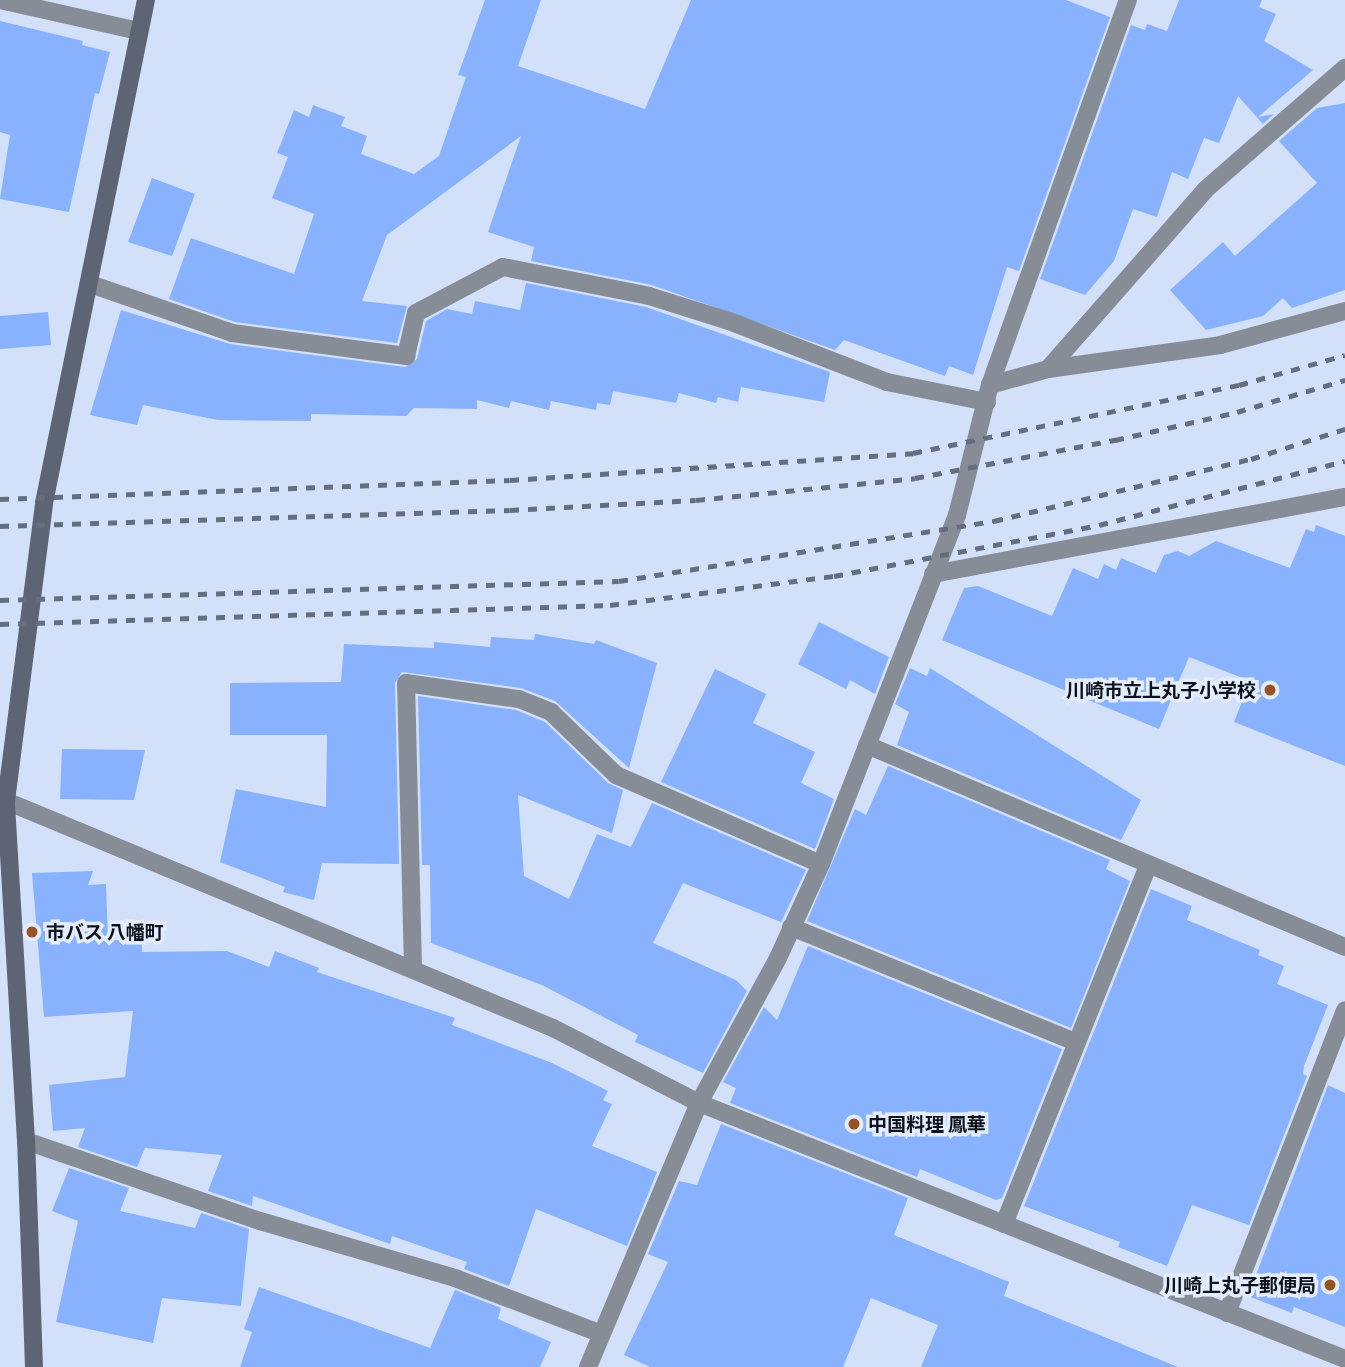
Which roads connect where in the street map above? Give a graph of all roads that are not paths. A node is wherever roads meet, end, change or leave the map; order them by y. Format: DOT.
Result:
graph roads {
  1 [pos="0,0"];
  2 [pos="146,0"];
  3 [pos="1123,1"];
  4 [pos="139,31"];
  5 [pos="1345,68"];
  6 [pos="90,284"];
  7 [pos="1345,311"];
  8 [pos="1048,369"];
  9 [pos="988,394"];
  10 [pos="1345,497"];
  11 [pos="933,574"];
  12 [pos="867,746"];
  13 [pos="6,802"];
  14 [pos="821,864"];
  15 [pos="1148,866"];
  16 [pos="791,927"];
  17 [pos="1345,947"];
  18 [pos="413,968"];
  19 [pos="1345,1010"];
  20 [pos="1076,1042"];
  21 [pos="699,1103"];
  22 [pos="26,1141"];
  23 [pos="1004,1224"];
  24 [pos="1227,1312"];
  25 [pos="599,1333"];
  26 [pos="1345,1359"];
  27 [pos="34,1367"];
  28 [pos="588,1367"];
  1 -- 4 [label="street"];
  2 -- 4 [label="street"];
  3 -- 9 [label="street"];
  4 -- 6 [label="street"];
  5 -- 8 [label="street"];
  6 -- 9 [label="street"];
  6 -- 13 [label="street"];
  7 -- 8 [label="street"];
  8 -- 9 [label="street"];
  9 -- 11 [label="street"];
  10 -- 11 [label="street"];
  11 -- 12 [label="street"];
  12 -- 14 [label="street"];
  12 -- 15 [label="street"];
  13 -- 18 [label="street"];
  13 -- 22 [label="street"];
  14 -- 16 [label="street"];
  14 -- 18 [label="street"];
  15 -- 17 [label="street"];
  15 -- 20 [label="street"];
  16 -- 20 [label="street"];
  16 -- 21 [label="street"];
  18 -- 21 [label="street"];
  19 -- 24 [label="street"];
  20 -- 23 [label="street"];
  21 -- 23 [label="street"];
  21 -- 25 [label="street"];
  22 -- 25 [label="street"];
  22 -- 27 [label="street"];
  23 -- 24 [label="street"];
  24 -- 26 [label="street"];
  25 -- 28 [label="street"];
}
